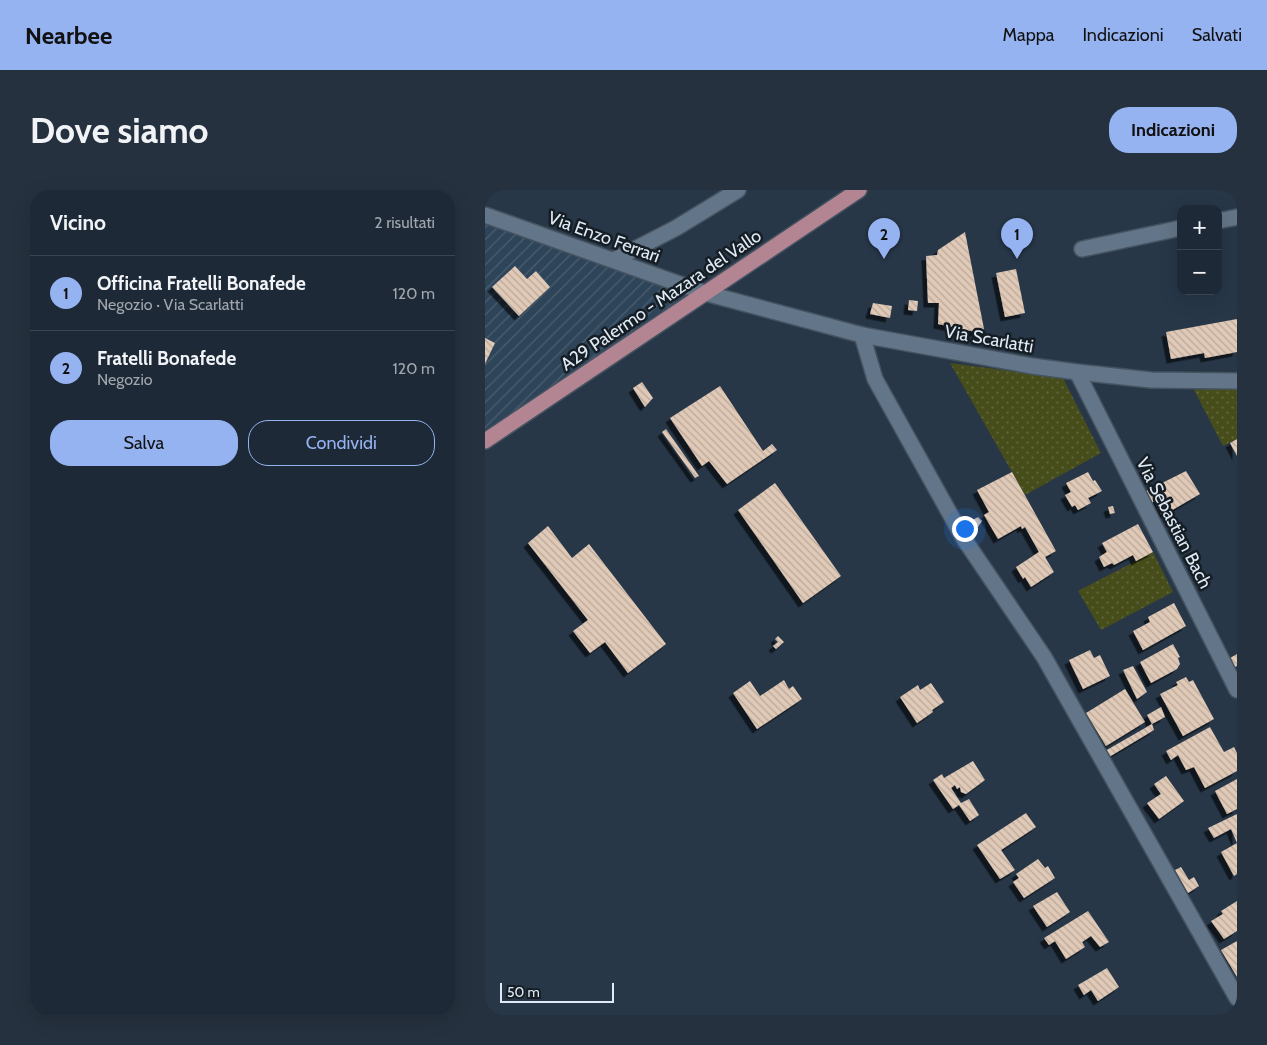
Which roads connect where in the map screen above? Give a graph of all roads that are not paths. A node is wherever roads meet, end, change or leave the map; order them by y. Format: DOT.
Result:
graph roads {
  1 [pos="738,190"];
  2 [pos="859,190"];
  3 [pos="485,214"];
  4 [pos="1237,217"];
  5 [pos="1222,219"];
  6 [pos="1177,229"];
  7 [pos="1082,249"];
  8 [pos="614,260"];
  9 [pos="705,293"];
  10 [pos="740,302"];
  11 [pos="862,335"];
  12 [pos="1077,372"];
  13 [pos="1237,381"];
  14 [pos="485,441"];
  15 [pos="1237,690"];
  16 [pos="1237,998"];
  1 -- 8 [label="street"];
  2 -- 9 [label="main road, A29 Palermo - Mazara del Vallo"];
  3 -- 8 [label="street, Via Enzo Ferrari"];
  4 -- 5 [label="street"];
  6 -- 7 [label="street"];
  8 -- 9 [label="street, Via Enzo Ferrari"];
  9 -- 10 [label="street, Via Enzo Ferrari"];
  9 -- 14 [label="main road, A29 Palermo - Mazara del Vallo"];
  10 -- 11 [label="street, Via Scarlatti"];
  11 -- 12 [label="street, Via Scarlatti"];
  11 -- 16 [label="street"];
  12 -- 13 [label="street, Via Scarlatti"];
  12 -- 15 [label="street, Via Sebastian Bach"];
}
